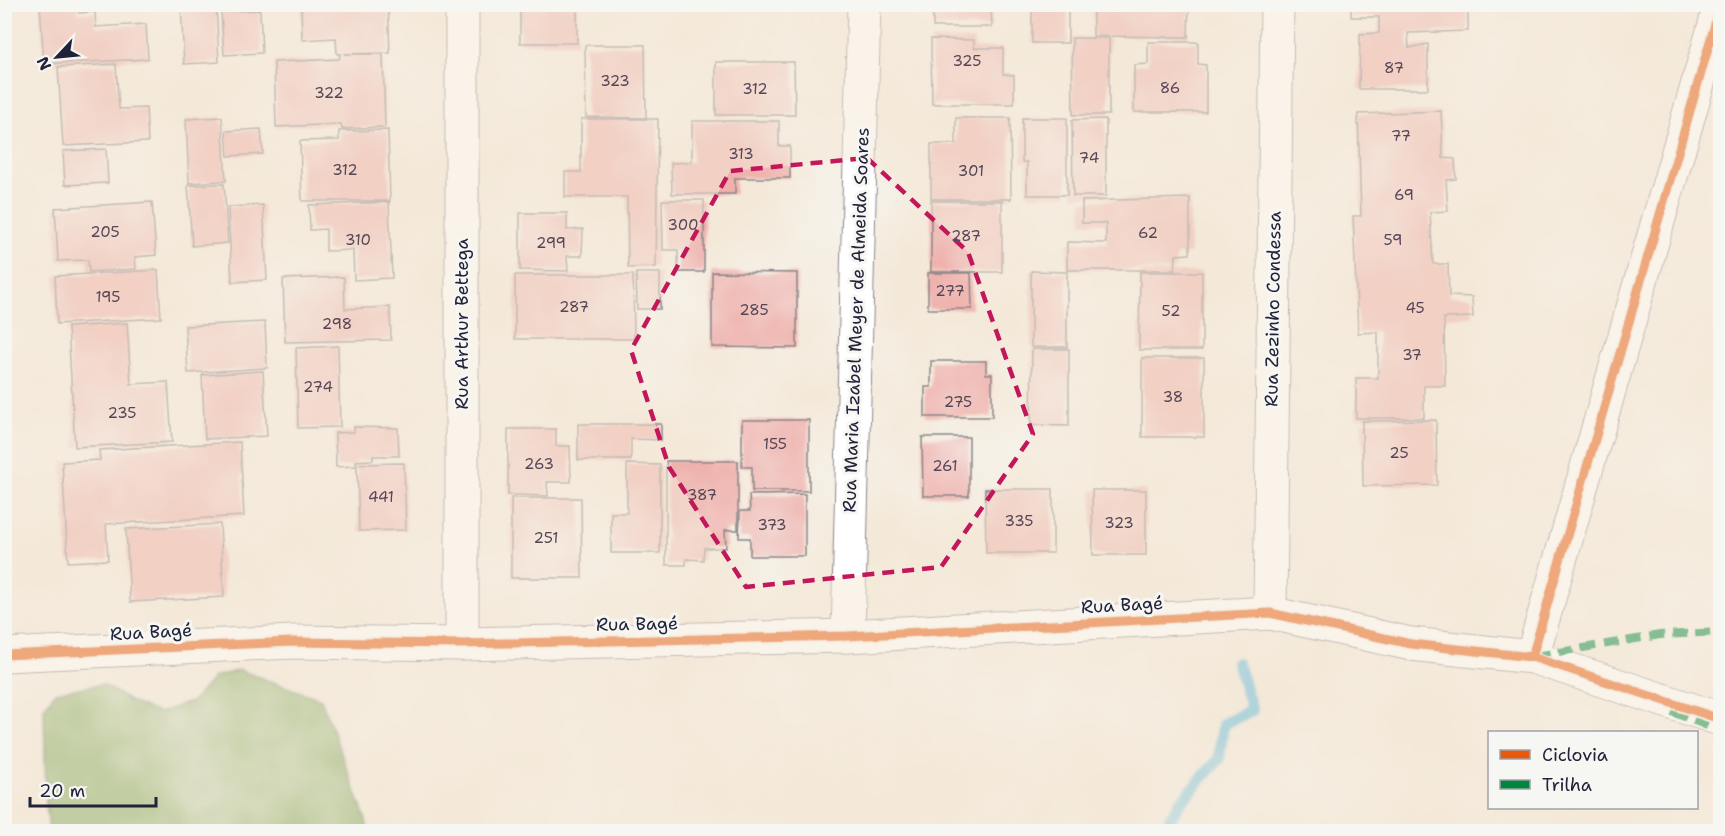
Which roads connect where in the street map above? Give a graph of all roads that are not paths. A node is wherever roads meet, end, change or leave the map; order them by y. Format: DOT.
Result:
graph roads {
  1 [pos="462,4"];
  2 [pos="864,4"];
  3 [pos="1277,4"];
  4 [pos="1720,7"];
  5 [pos="1270,614"];
  6 [pos="848,636"];
  7 [pos="462,644"];
  8 [pos="4,655"];
  9 [pos="1532,657"];
  10 [pos="1720,719"];
  1 -- 7 [label="street, Rua Arthur Bettega"];
  2 -- 6 [label="street, Rua Maria Izabel Meyer de Almeida Soares"];
  3 -- 5 [label="street, Rua Zezinho Condessa"];
  4 -- 9 [label="street"];
  5 -- 6 [label="street, Rua Bagé"];
  5 -- 9 [label="street, Rua Bagé"];
  6 -- 7 [label="street, Rua Bagé"];
  7 -- 8 [label="street, Rua Bagé"];
  9 -- 10 [label="street, Rua Bagé"];
}
